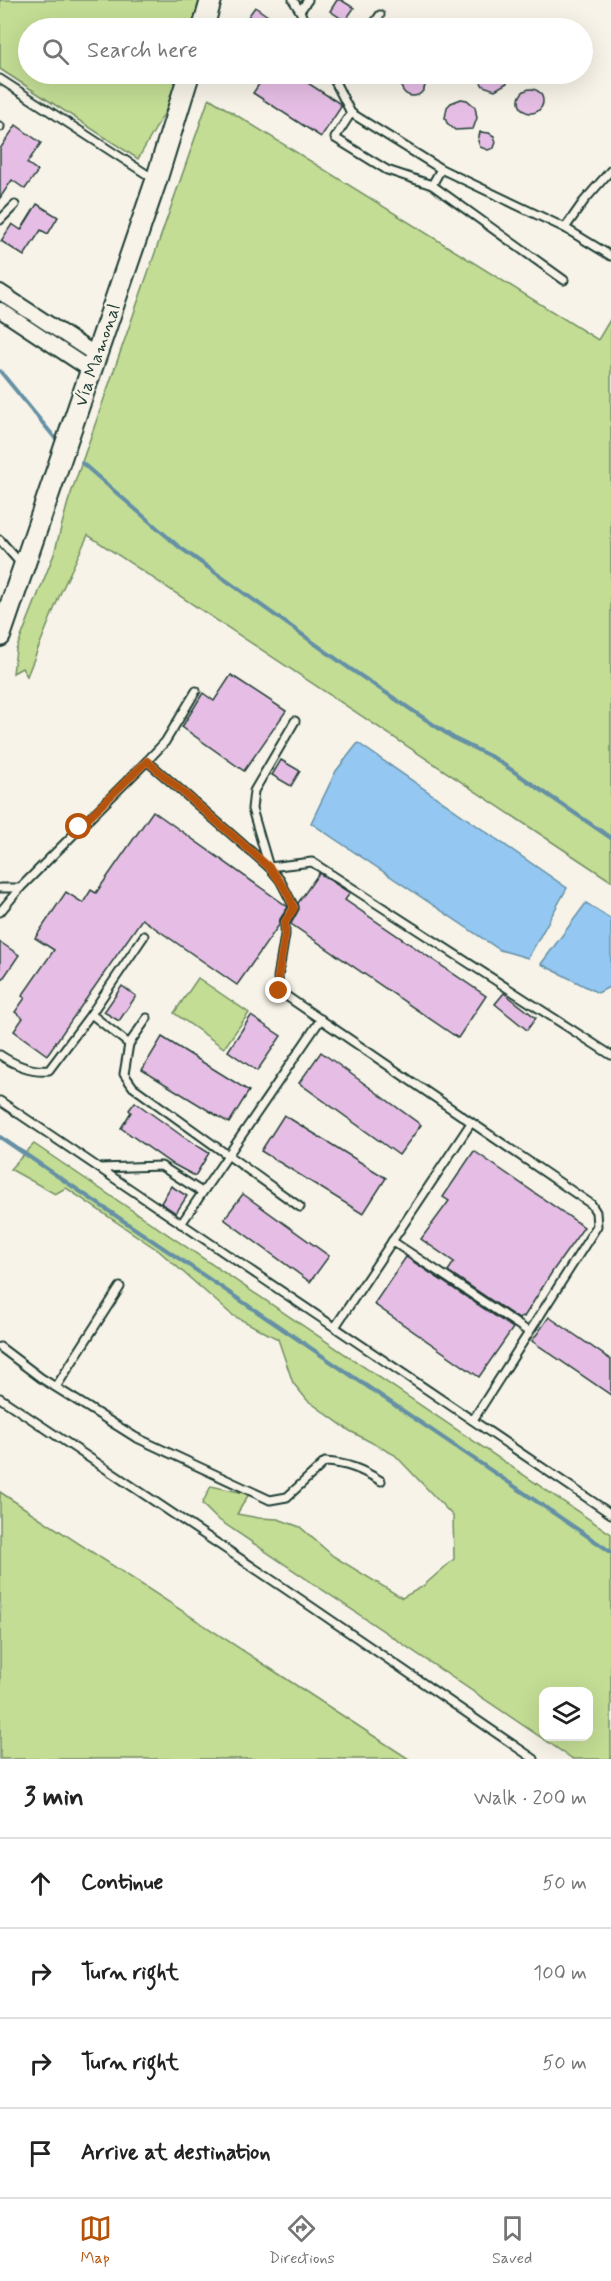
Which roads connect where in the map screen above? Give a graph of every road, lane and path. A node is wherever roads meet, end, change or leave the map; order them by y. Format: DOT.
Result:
graph roads {
  1 [pos="212,0"];
  2 [pos="293,0"];
  3 [pos="308,0"];
  4 [pos="300,10"];
  5 [pos="380,15"];
  6 [pos="206,18"];
  7 [pos="303,18"];
  8 [pos="378,18"];
  9 [pos="0,79"];
  10 [pos="186,84"];
  11 [pos="337,84"];
  12 [pos="351,113"];
  13 [pos="441,169"];
  14 [pos="611,170"];
  15 [pos="156,181"];
  16 [pos="432,186"];
  17 [pos="15,205"];
  18 [pos="0,220"];
  19 [pos="565,228"];
  20 [pos="611,256"];
  21 [pos="564,280"];
  22 [pos="0,292"];
  23 [pos="0,310"];
  24 [pos="94,363"];
  25 [pos="0,540"];
  26 [pos="24,566"];
  27 [pos="0,636"];
  28 [pos="196,691"];
  29 [pos="295,721"];
  30 [pos="147,761"];
  31 [pos="269,867"];
  32 [pos="0,888"];
  33 [pos="20,888"];
  34 [pos="0,912"];
  35 [pos="144,936"];
  36 [pos="91,1014"];
  37 [pos="147,1018"];
  38 [pos="321,1019"];
  39 [pos="129,1044"];
  40 [pos="0,1055"];
  41 [pos="611,1055"];
  42 [pos="0,1101"];
  43 [pos="471,1123"];
  44 [pos="228,1154"];
  45 [pos="99,1168"];
  46 [pos="202,1192"];
  47 [pos="300,1207"];
  48 [pos="181,1224"];
  49 [pos="392,1241"];
  50 [pos="120,1287"];
  51 [pos="334,1327"];
  52 [pos="529,1332"];
  53 [pos="0,1347"];
  54 [pos="56,1387"];
  55 [pos="0,1398"];
  56 [pos="472,1420"];
  57 [pos="381,1481"];
  58 [pos="611,1514"];
  59 [pos="534,1759"];
  1 -- 6 [label="street"];
  2 -- 4 [label="lane"];
  3 -- 4 [label="lane"];
  4 -- 7 [label="lane"];
  5 -- 8 [label="lane"];
  9 -- 15 [label="lane"];
  10 -- 15 [label="street, Vía Mamonal"];
  11 -- 12 [label="lane"];
  12 -- 13 [label="lane"];
  12 -- 16 [label="lane"];
  13 -- 16 [label="lane"];
  13 -- 19 [label="lane"];
  14 -- 19 [label="lane"];
  15 -- 24 [label="street, Vía Mamonal"];
  16 -- 21 [label="lane"];
  17 -- 18 [label="lane"];
  19 -- 20 [label="lane"];
  22 -- 24 [label="street"];
  23 -- 24 [label="street"];
  24 -- 26 [label="street, Vía Mamonal"];
  25 -- 26 [label="lane"];
  26 -- 27 [label="street, Vía Mamonal"];
  28 -- 30 [label="lane"];
  29 -- 31 [label="lane"];
  30 -- 31 [label="lane"];
  30 -- 33 [label="lane"];
  31 -- 38 [label="lane"];
  31 -- 41 [label="lane"];
  32 -- 33 [label="lane"];
  33 -- 34 [label="lane"];
  35 -- 36 [label="lane"];
  36 -- 39 [label="lane"];
  36 -- 40 [label="lane"];
  37 -- 39 [label="lane"];
  38 -- 43 [label="lane"];
  38 -- 44 [label="lane"];
  39 -- 44 [label="lane"];
  42 -- 45 [label="lane"];
  43 -- 49 [label="lane"];
  43 -- 52 [label="lane"];
  44 -- 46 [label="lane"];
  44 -- 47 [label="lane"];
  45 -- 46 [label="lane"];
  45 -- 48 [label="lane"];
  46 -- 48 [label="lane"];
  48 -- 51 [label="lane"];
  49 -- 51 [label="lane"];
  49 -- 52 [label="lane"];
  50 -- 54 [label="lane"];
  51 -- 56 [label="lane"];
  52 -- 56 [label="lane"];
  53 -- 54 [label="lane"];
  54 -- 57 [label="lane"];
  55 -- 59 [label="lane"];
  56 -- 58 [label="lane"];
}
